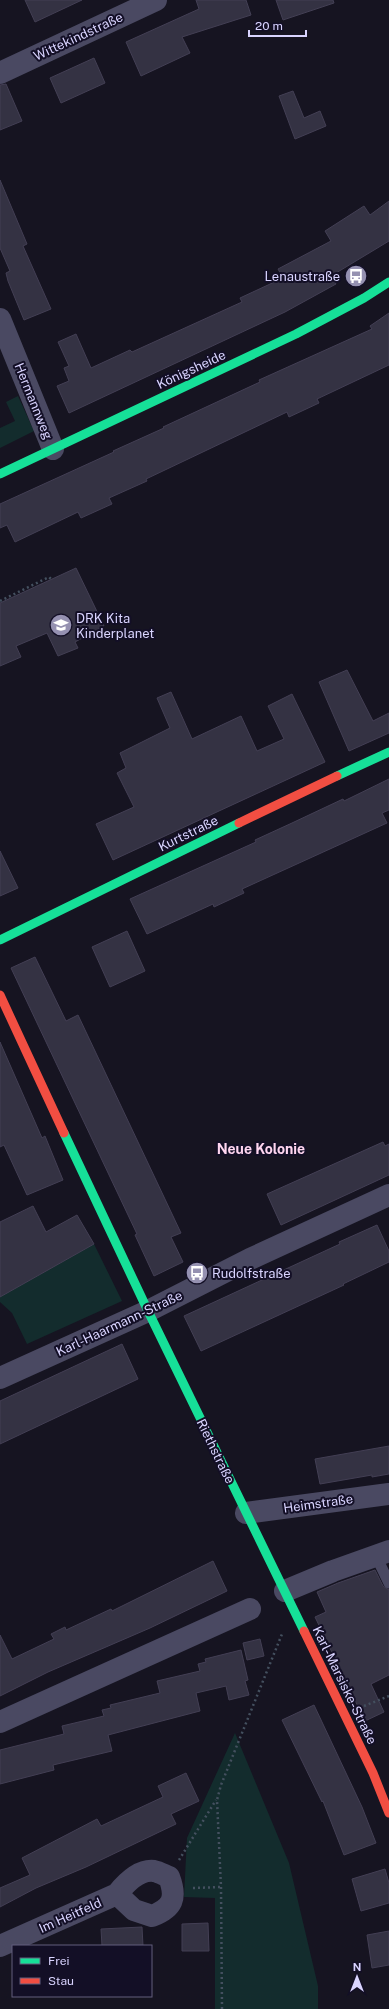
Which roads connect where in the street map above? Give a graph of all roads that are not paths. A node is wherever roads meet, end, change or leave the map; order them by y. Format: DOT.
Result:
graph roads {
  1 [pos="156,0"];
  2 [pos="0,73"];
  3 [pos="389,282"];
  4 [pos="0,319"];
  5 [pos="7,356"];
  6 [pos="53,449"];
  7 [pos="0,474"];
  8 [pos="389,752"];
  9 [pos="0,940"];
  10 [pos="0,995"];
  11 [pos="389,1195"];
  12 [pos="148,1311"];
  13 [pos="0,1378"];
  14 [pos="389,1494"];
  15 [pos="246,1513"];
  16 [pos="382,1553"];
  17 [pos="389,1583"];
  18 [pos="289,1599"];
  19 [pos="250,1609"];
  20 [pos="0,1722"];
  21 [pos="389,1813"];
  22 [pos="117,1894"];
  23 [pos="0,1946"];
  1 -- 2 [label="street, Wittekindstraße"];
  3 -- 6 [label="street, Königsheide"];
  4 -- 5 [label="street, Hermannweg"];
  5 -- 6 [label="street, Hermannweg"];
  6 -- 7 [label="street, Königsheide"];
  8 -- 9 [label="street, Kurtstraße"];
  10 -- 12 [label="street"];
  11 -- 12 [label="street, Karl-Haarmann-Straße"];
  12 -- 13 [label="street, Karl-Haarmann-Straße"];
  12 -- 15 [label="street, Riethstraße"];
  14 -- 15 [label="street, Heimstraße"];
  15 -- 18 [label="street, Riethstraße"];
  16 -- 17 [label="lane"];
  16 -- 18 [label="street"];
  18 -- 21 [label="street, Karl-Marsiske-Straße"];
  19 -- 20 [label="street"];
  22 -- 22 [label="street, Im Heitfeld"];
  22 -- 23 [label="street, Im Heitfeld"];
}
